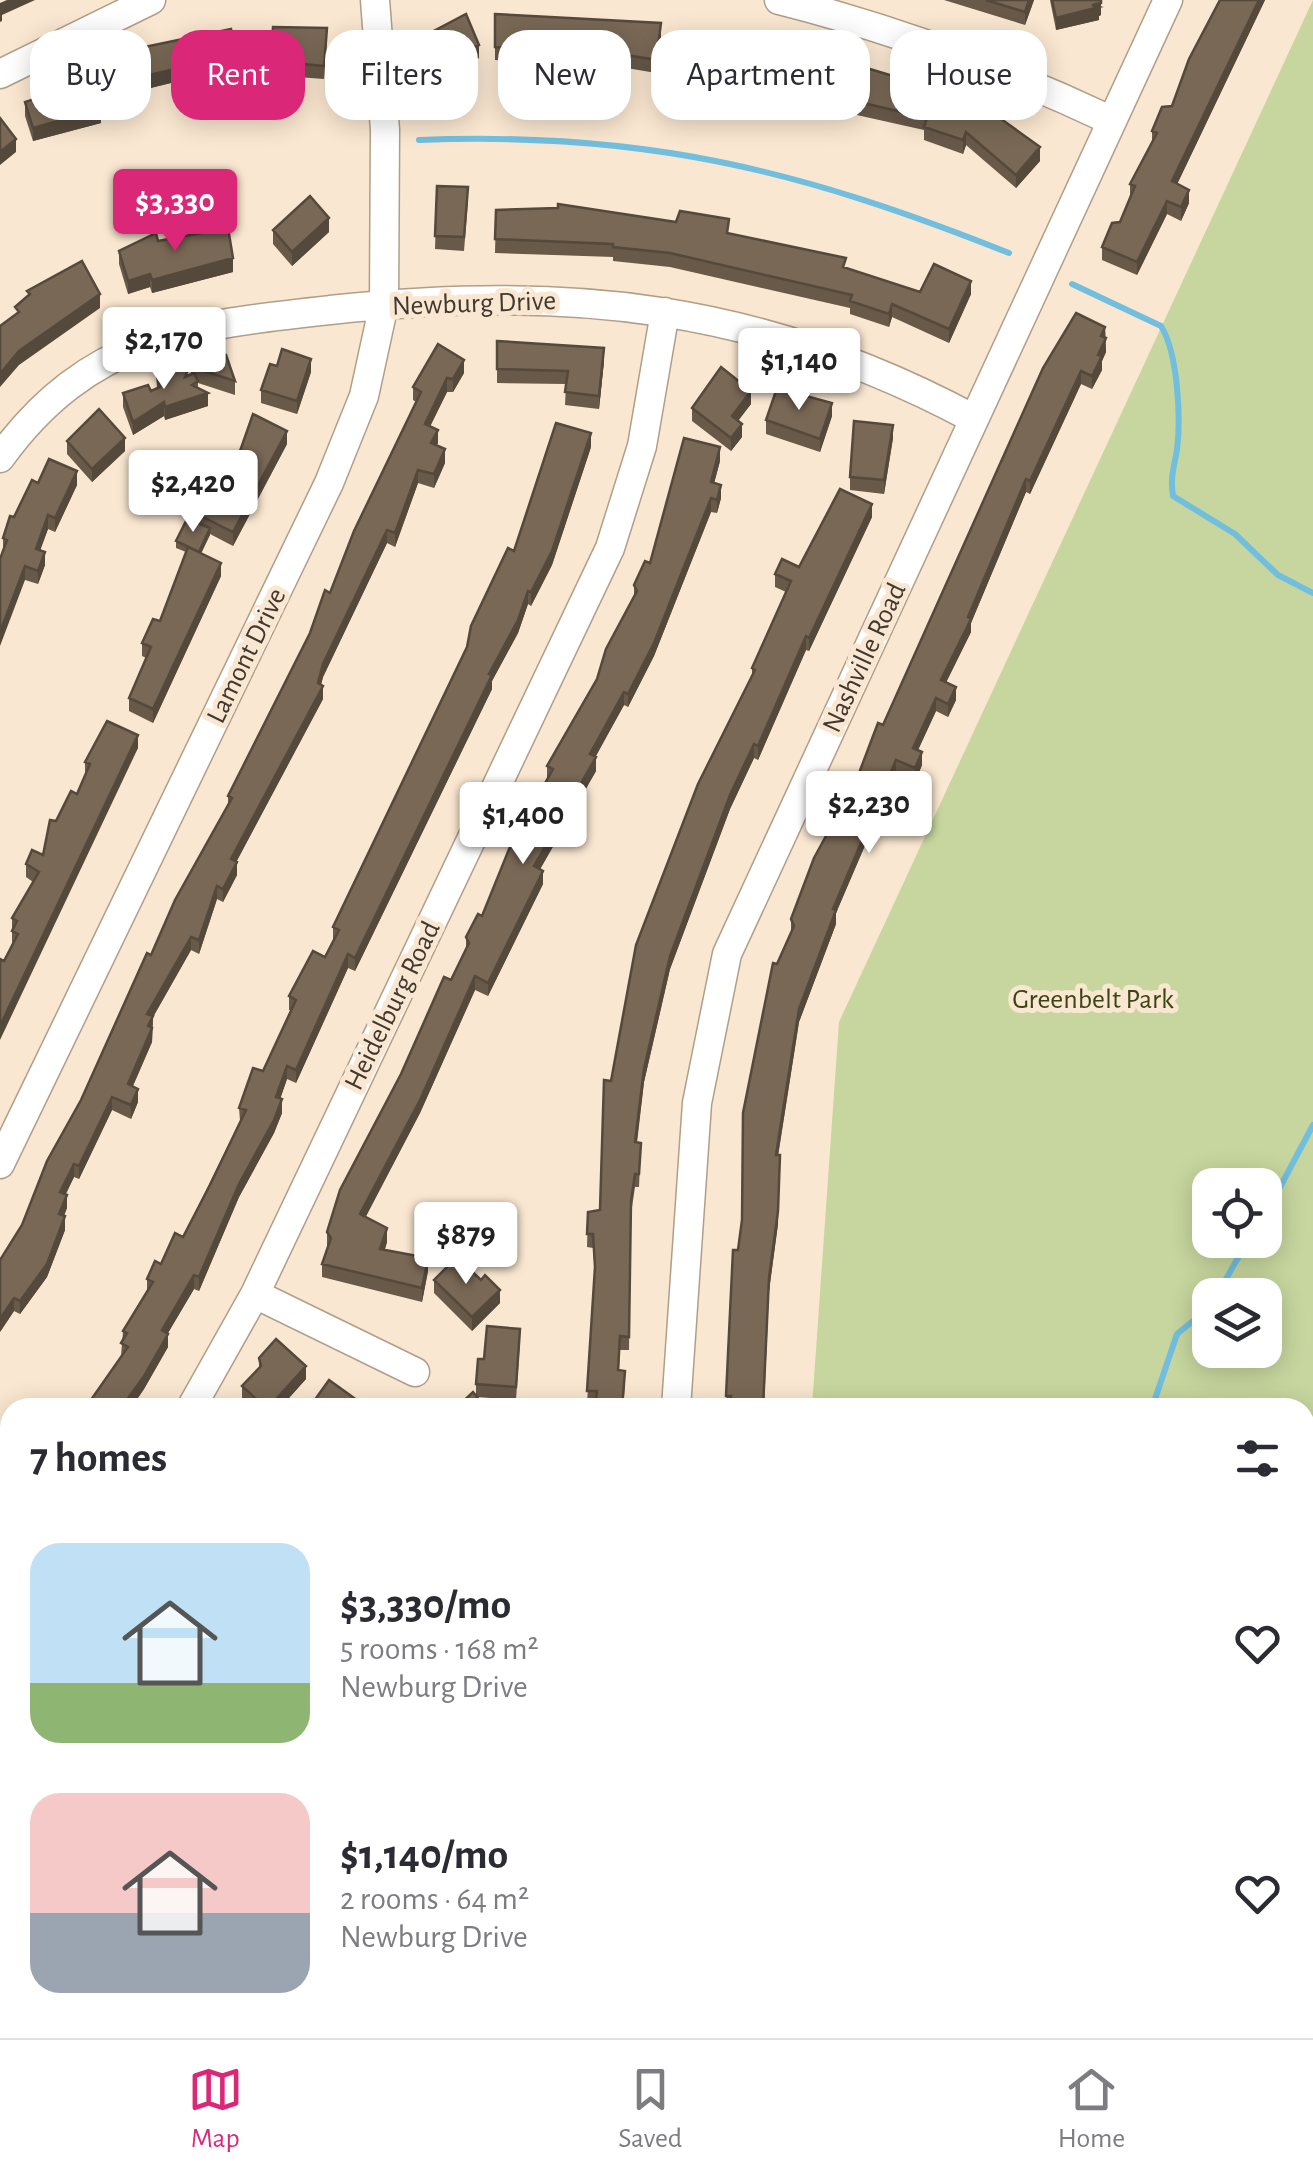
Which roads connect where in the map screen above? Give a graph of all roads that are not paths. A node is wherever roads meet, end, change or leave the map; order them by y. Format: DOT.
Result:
graph roads {
  1 [pos="149,0"];
  2 [pos="375,0"];
  3 [pos="778,0"];
  4 [pos="1168,0"];
  5 [pos="0,74"];
  6 [pos="1110,120"];
  7 [pos="384,304"];
  8 [pos="665,312"];
  9 [pos="974,419"];
  10 [pos="0,458"];
  11 [pos="0,1164"];
  12 [pos="255,1294"];
  13 [pos="415,1372"];
  14 [pos="197,1398"];
  15 [pos="677,1398"];
  1 -- 5 [label="street"];
  2 -- 7 [label="street, Lamont Drive"];
  3 -- 6 [label="street"];
  4 -- 6 [label="street, Nashville Road"];
  6 -- 9 [label="street, Nashville Road"];
  7 -- 8 [label="street, Newburg Drive"];
  7 -- 10 [label="street, Newburg Drive"];
  7 -- 11 [label="street, Lamont Drive"];
  8 -- 9 [label="street, Newburg Drive"];
  8 -- 12 [label="street, Heidelburg Road"];
  9 -- 15 [label="street, Nashville Road"];
  12 -- 13 [label="street"];
  12 -- 14 [label="street, Heidelburg Road"];
}
